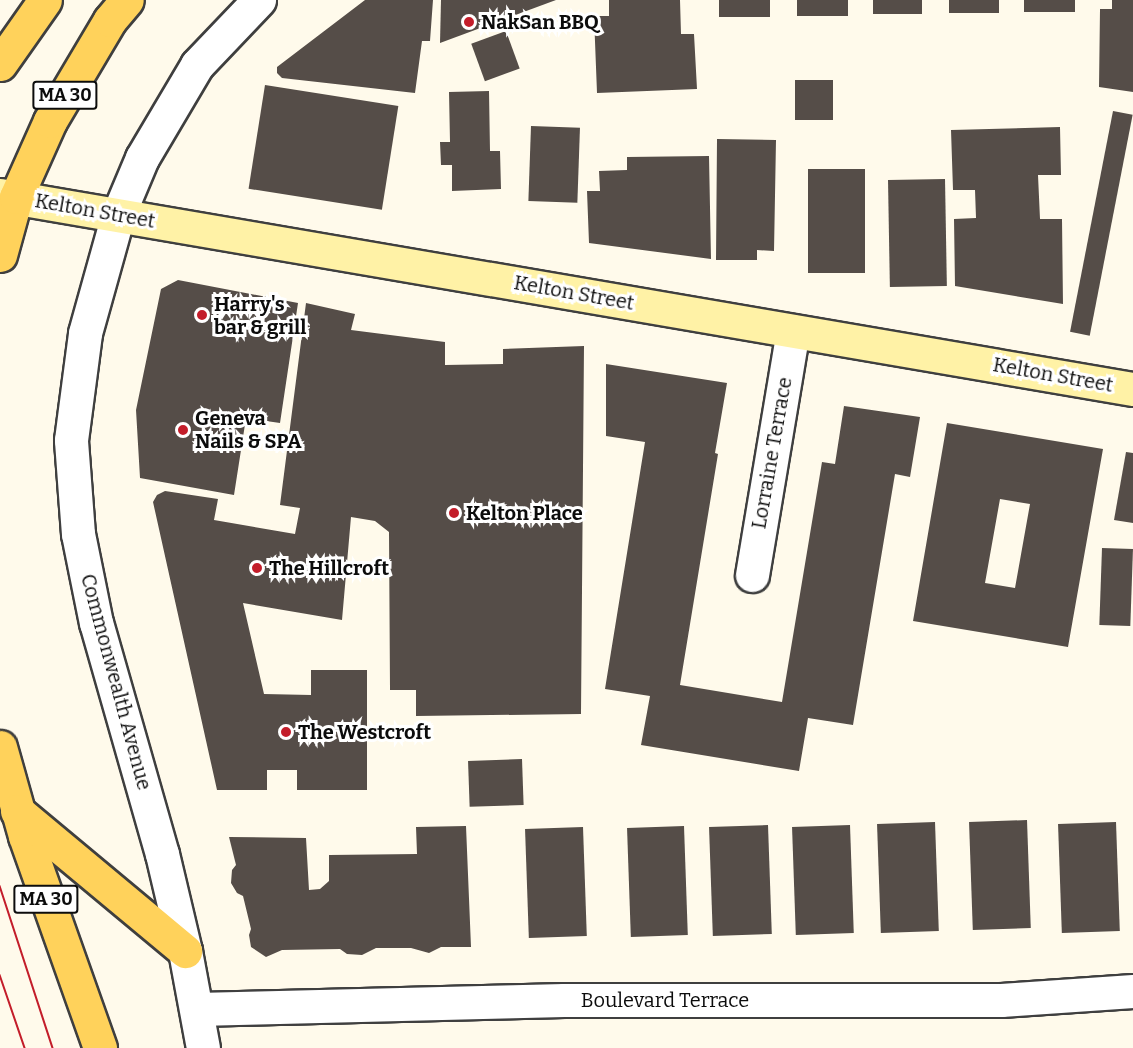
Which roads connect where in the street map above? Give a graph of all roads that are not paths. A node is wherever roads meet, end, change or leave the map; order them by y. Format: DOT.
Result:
graph roads {
  1 [pos="45,0"];
  2 [pos="127,0"];
  3 [pos="259,0"];
  4 [pos="0,64"];
  5 [pos="8,196"];
  6 [pos="118,215"];
  7 [pos="0,255"];
  8 [pos="793,331"];
  9 [pos="1133,388"];
  10 [pos="752,575"];
  11 [pos="0,747"];
  12 [pos="18,811"];
  13 [pos="185,951"];
  14 [pos="1133,990"];
  15 [pos="196,1010"];
  16 [pos="100,1048"];
  17 [pos="203,1048"];
  1 -- 4 [label="main road"];
  2 -- 5 [label="main road, MA 30"];
  3 -- 6 [label="street, Commonwealth Avenue"];
  5 -- 6 [label="street, Kelton Street"];
  5 -- 7 [label="main road, MA 30"];
  6 -- 8 [label="street, Kelton Street"];
  6 -- 13 [label="street, Commonwealth Avenue"];
  8 -- 9 [label="street, Kelton Street"];
  8 -- 10 [label="street, Lorraine Terrace"];
  11 -- 12 [label="main road, MA 30"];
  12 -- 13 [label="main road"];
  12 -- 16 [label="main road, MA 30"];
  13 -- 15 [label="street, Commonwealth Avenue"];
  14 -- 15 [label="street, Boulevard Terrace"];
  15 -- 17 [label="street, Commonwealth Avenue"];
}
